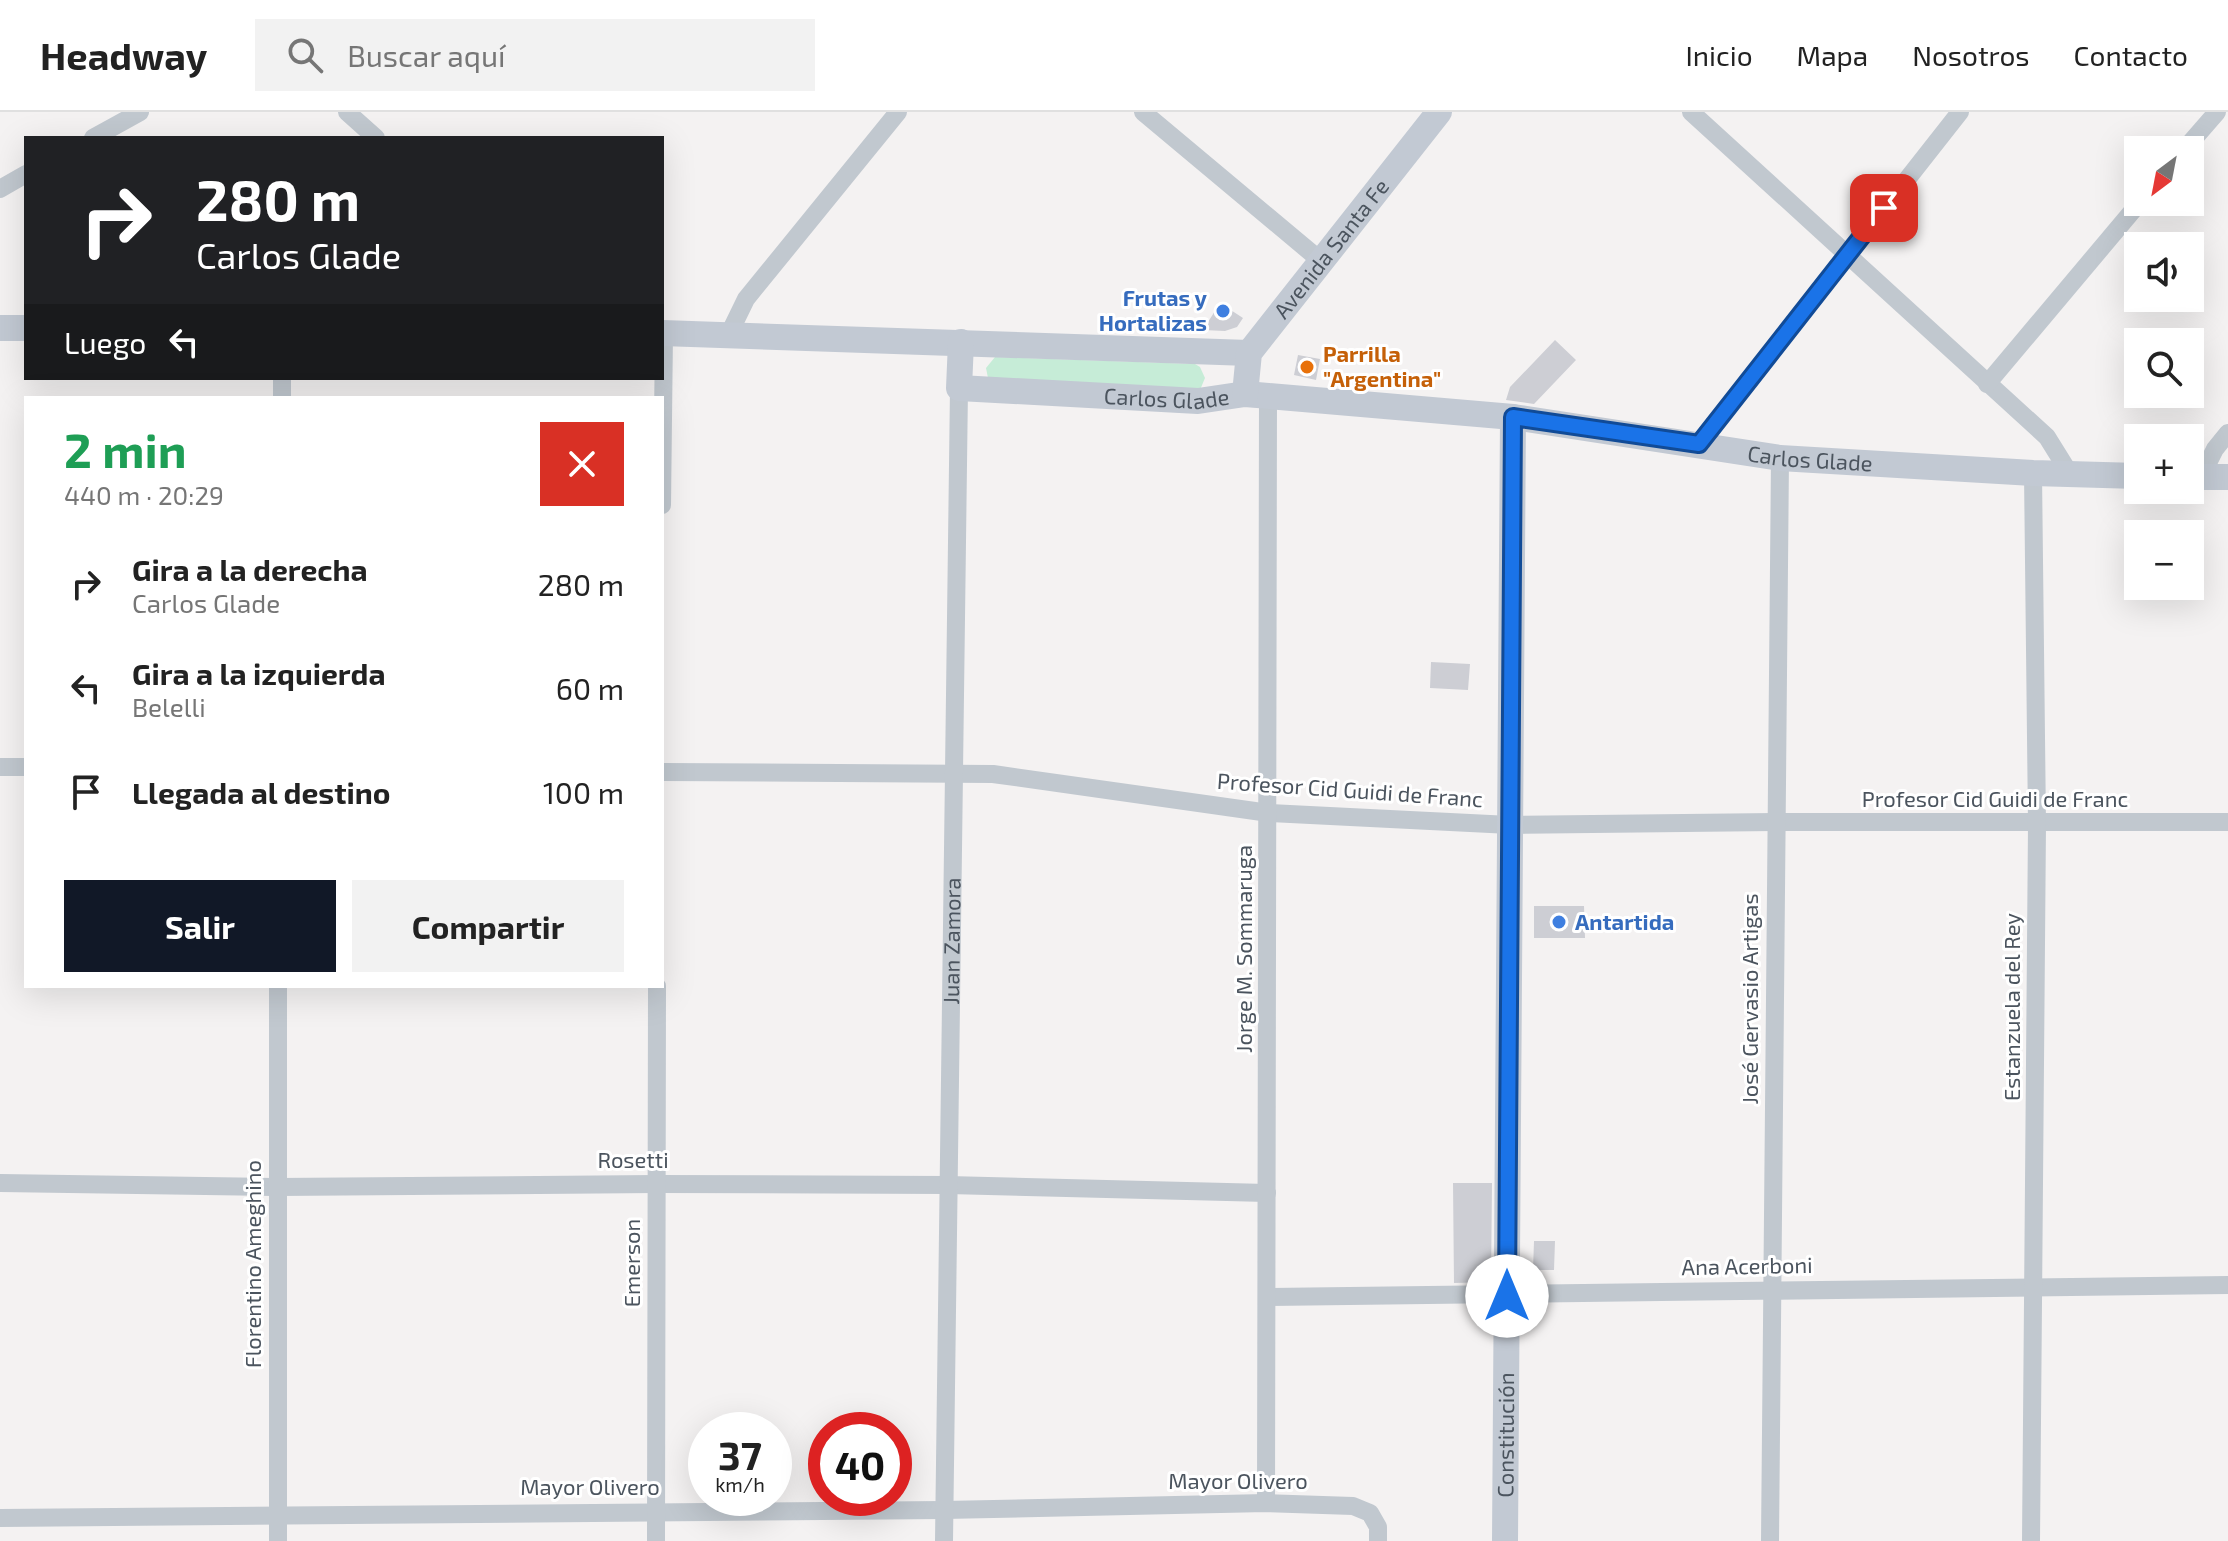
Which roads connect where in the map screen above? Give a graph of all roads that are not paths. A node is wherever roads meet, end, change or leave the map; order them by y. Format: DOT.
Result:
graph roads {
  1 [pos="140,112"];
  2 [pos="347,112"];
  3 [pos="898,112"];
  4 [pos="1143,112"];
  5 [pos="1439,112"];
  6 [pos="1691,112"];
  7 [pos="1960,112"];
  8 [pos="2217,112"];
  9 [pos="97,136"];
  10 [pos="374,136"];
  11 [pos="2196,136"];
  12 [pos="24,175"];
  13 [pos="0,189"];
  14 [pos="2128,216"];
  15 [pos="1846,256"];
  16 [pos="1321,261"];
  17 [pos="0,328"];
  18 [pos="24,328"];
  19 [pos="664,333"];
  20 [pos="729,334"];
  21 [pos="961,342"];
  22 [pos="1249,353"];
  23 [pos="1987,384"];
  24 [pos="959,388"];
  25 [pos="1257,394"];
  26 [pos="1513,417"];
  27 [pos="2228,433"];
  28 [pos="1699,444"];
  29 [pos="1780,458"];
  30 [pos="2204,465"];
  31 [pos="2033,473"];
  32 [pos="2070,474"];
  33 [pos="2124,476"];
  34 [pos="2204,477"];
  35 [pos="2228,477"];
  36 [pos="0,767"];
  37 [pos="24,767"];
  38 [pos="664,772"];
  39 [pos="954,773"];
  40 [pos="1269,813"];
  41 [pos="1775,822"];
  42 [pos="2228,822"];
  43 [pos="2037,824"];
  44 [pos="1510,825"];
  45 [pos="278,988"];
  46 [pos="657,988"];
  47 [pos="0,1183"];
  48 [pos="656,1184"];
  49 [pos="948,1185"];
  50 [pos="277,1187"];
  51 [pos="1267,1193"];
  52 [pos="2228,1285"];
  53 [pos="2033,1287"];
  54 [pos="1772,1289"];
  55 [pos="1507,1296"];
  56 [pos="1268,1297"];
  57 [pos="1266,1503"];
  58 [pos="944,1510"];
  59 [pos="656,1511"];
  60 [pos="278,1513"];
  61 [pos="0,1518"];
  62 [pos="278,1541"];
  63 [pos="656,1541"];
  64 [pos="944,1541"];
  65 [pos="1378,1541"];
  66 [pos="1505,1541"];
  67 [pos="1770,1541"];
  68 [pos="2031,1541"];
  1 -- 9 [label="street"];
  2 -- 10 [label="street"];
  3 -- 20 [label="street"];
  4 -- 16 [label="street"];
  5 -- 16 [label="street, Avenida Santa Fe"];
  6 -- 15 [label="street"];
  7 -- 15 [label="street"];
  8 -- 11 [label="street"];
  12 -- 13 [label="street"];
  14 -- 23 [label="street"];
  15 -- 23 [label="street"];
  15 -- 28 [label="street"];
  16 -- 22 [label="street, Avenida Santa Fe"];
  17 -- 18 [label="street"];
  19 -- 20 [label="street, Carlos Glade"];
  20 -- 21 [label="street, Carlos Glade"];
  21 -- 22 [label="street, Carlos Glade"];
  21 -- 24 [label="street, Juan Zamora"];
  22 -- 25 [label="street"];
  23 -- 32 [label="street"];
  24 -- 25 [label="street, Carlos Glade"];
  24 -- 39 [label="street, Juan Zamora"];
  25 -- 26 [label="street, Carlos Glade"];
  25 -- 40 [label="street, Jorge M. Sommaruga"];
  26 -- 28 [label="street, Carlos Glade"];
  26 -- 44 [label="street, Constitución"];
  27 -- 30 [label="street"];
  28 -- 29 [label="street, Carlos Glade"];
  29 -- 31 [label="street, Carlos Glade"];
  29 -- 41 [label="street, José Gervasio Artigas"];
  31 -- 32 [label="street, Carlos Glade"];
  31 -- 43 [label="street, Estanzuela del Rey"];
  32 -- 33 [label="street, Carlos Glade"];
  34 -- 35 [label="street"];
  36 -- 37 [label="street"];
  38 -- 39 [label="street, Profesor Cid Guidi de Franc"];
  39 -- 40 [label="street, Profesor Cid Guidi de Franc"];
  39 -- 49 [label="street, Juan Zamora"];
  40 -- 44 [label="street, Profesor Cid Guidi de Franc"];
  40 -- 51 [label="street, Jorge M. Sommaruga"];
  41 -- 43 [label="street, Profesor Cid Guidi de Franc"];
  41 -- 44 [label="street, Profesor Cid Guidi de Franc"];
  41 -- 54 [label="street, José Gervasio Artigas"];
  42 -- 43 [label="street, Profesor Cid Guidi de Franc"];
  43 -- 53 [label="street, Estanzuela del Rey"];
  44 -- 55 [label="street, Constitución"];
  45 -- 50 [label="street, Florentino Ameghino"];
  46 -- 48 [label="street, Emerson"];
  47 -- 50 [label="street, Rosetti"];
  48 -- 49 [label="street, Rosetti"];
  48 -- 50 [label="street, Rosetti"];
  48 -- 59 [label="street, Emerson"];
  49 -- 51 [label="street, Rosetti"];
  49 -- 58 [label="street, Juan Zamora"];
  50 -- 60 [label="street, Florentino Ameghino"];
  51 -- 56 [label="street, Jorge M. Sommaruga"];
  52 -- 53 [label="street, Ana Acerboni"];
  53 -- 54 [label="street, Ana Acerboni"];
  53 -- 68 [label="street, Estanzuela del Rey"];
  54 -- 55 [label="street, Ana Acerboni"];
  54 -- 67 [label="street, José Gervasio Artigas"];
  55 -- 56 [label="street, Ana Acerboni"];
  55 -- 66 [label="street, Constitución"];
  56 -- 57 [label="street, Jorge M. Sommaruga"];
  57 -- 58 [label="street, Mayor Olivero"];
  57 -- 65 [label="street, Mayor Olivero"];
  58 -- 59 [label="street, Mayor Olivero"];
  58 -- 64 [label="street, Juan Zamora"];
  59 -- 60 [label="street, Mayor Olivero"];
  59 -- 63 [label="street, Emerson"];
  60 -- 61 [label="street, Mayor Olivero"];
  60 -- 62 [label="street, Florentino Ameghino"];
}
